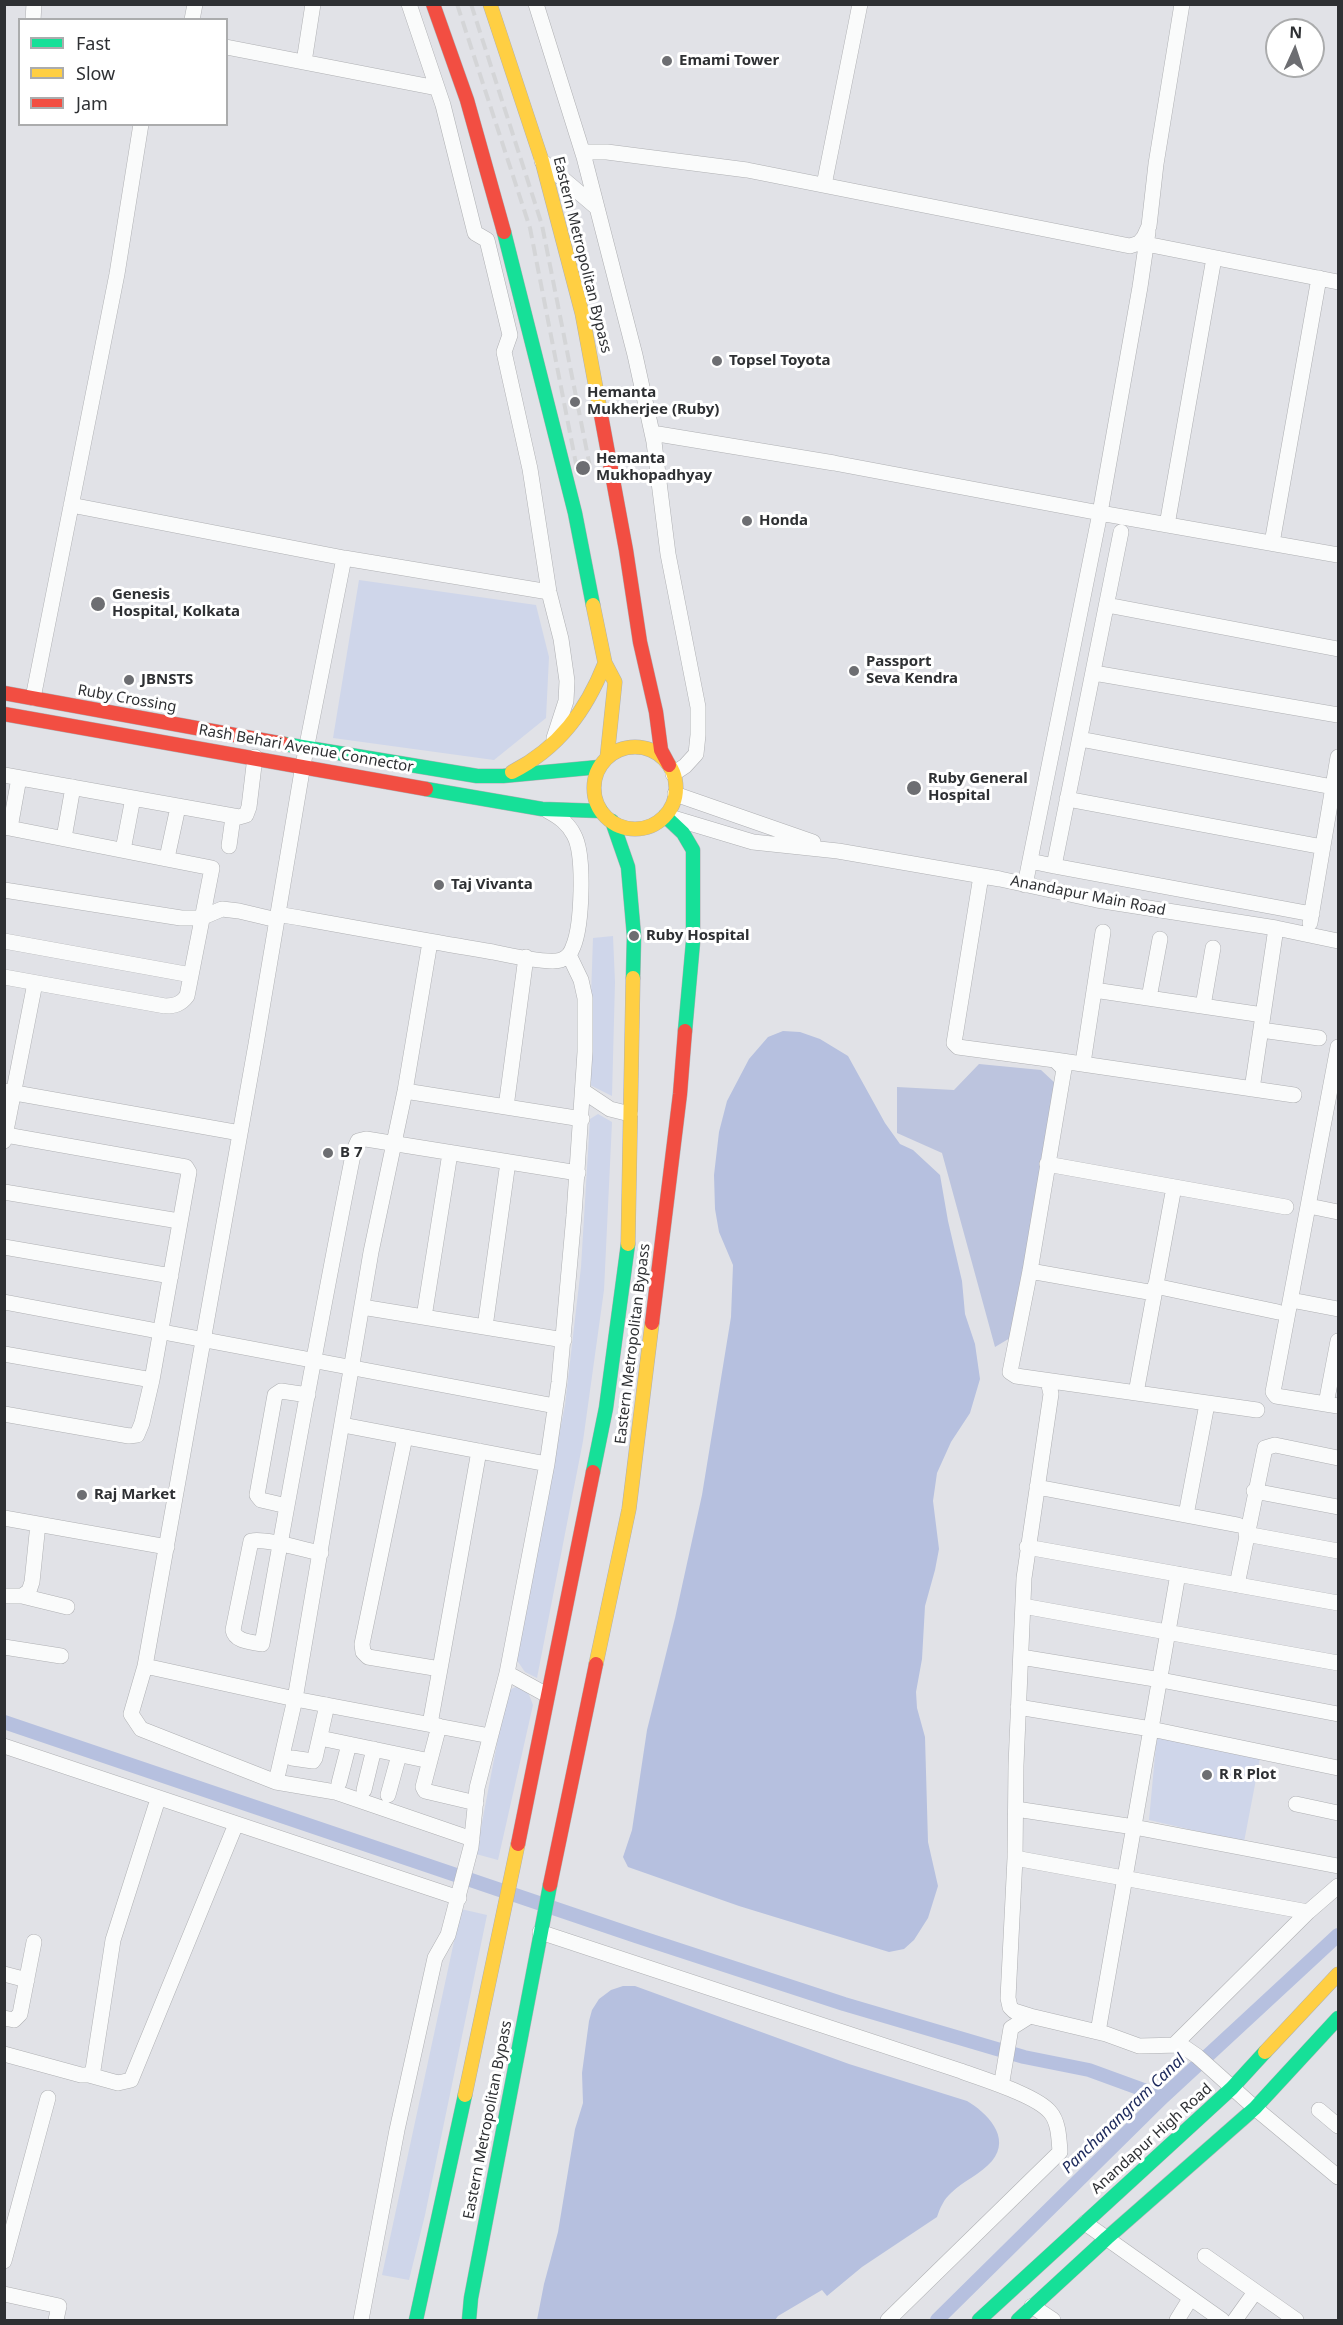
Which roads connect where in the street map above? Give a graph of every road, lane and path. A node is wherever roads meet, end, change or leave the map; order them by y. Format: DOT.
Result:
graph roads {
  1 [pos="313,4"];
  2 [pos="409,4"];
  3 [pos="433,4"];
  4 [pos="490,4"];
  5 [pos="536,4"];
  6 [pos="860,4"];
  7 [pos="1182,4"];
  8 [pos="228,47"];
  9 [pos="304,62"];
  10 [pos="436,88"];
  11 [pos="467,100"];
  12 [pos="443,105"];
  13 [pos="141,126"];
  14 [pos="583,152"];
  15 [pos="542,161"];
  16 [pos="825,185"];
  17 [pos="596,207"];
  18 [pos="1149,226"];
  19 [pos="1146,244"];
  20 [pos="1214,258"];
  21 [pos="1319,278"];
  22 [pos="1338,282"];
  23 [pos="652,433"];
  24 [pos="71,505"];
  25 [pos="1100,513"];
  26 [pos="1167,525"];
  27 [pos="1121,532"];
  28 [pos="1272,543"];
  29 [pos="1338,555"];
  30 [pos="344,558"];
  31 [pos="549,592"];
  32 [pos="1107,605"];
  33 [pos="1338,649"];
  34 [pos="605,663"];
  35 [pos="1094,673"];
  36 [pos="4,693"];
  37 [pos="33,698"];
  38 [pos="4,714"];
  39 [pos="1338,715"];
  40 [pos="1080,739"];
  41 [pos="307,748"];
  42 [pos="549,749"];
  43 [pos="255,757"];
  44 [pos="1338,757"];
  45 [pos="603,762"];
  46 [pos="303,765"];
  47 [pos="671,769"];
  48 [pos="12,776"];
  49 [pos="503,776"];
  50 [pos="74,787"];
  51 [pos="1336,787"];
  52 [pos="675,794"];
  53 [pos="132,798"];
  54 [pos="1067,799"];
  55 [pos="178,807"];
  56 [pos="542,809"];
  57 [pos="607,816"];
  58 [pos="665,816"];
  59 [pos="234,817"];
  60 [pos="8,828"];
  61 [pos="64,838"];
  62 [pos="230,846"];
  63 [pos="1323,846"];
  64 [pos="123,850"];
  65 [pos="838,851"];
  66 [pos="167,858"];
  67 [pos="1030,861"];
  68 [pos="1054,866"];
  69 [pos="981,876"];
  70 [pos="1025,885"];
  71 [pos="4,890"];
  72 [pos="1312,914"];
  73 [pos="277,917"];
  74 [pos="201,918"];
  75 [pos="1276,928"];
  76 [pos="1103,932"];
  77 [pos="1308,935"];
  78 [pos="1160,939"];
  79 [pos="4,941"];
  80 [pos="1338,941"];
  81 [pos="430,942"];
  82 [pos="1213,948"];
  83 [pos="569,955"];
  84 [pos="526,957"];
  85 [pos="191,975"];
  86 [pos="4,977"];
  87 [pos="35,983"];
  88 [pos="1094,990"];
  89 [pos="1149,998"];
  90 [pos="1203,1006"];
  91 [pos="1262,1022"];
  92 [pos="1319,1038"];
  93 [pos="1338,1047"];
  94 [pos="1055,1060"];
  95 [pos="1083,1063"];
  96 [pos="1252,1089"];
  97 [pos="405,1091"];
  98 [pos="583,1091"];
  99 [pos="9,1092"];
  100 [pos="1294,1095"];
  101 [pos="506,1107"];
  102 [pos="1333,1110"];
  103 [pos="630,1114"];
  104 [pos="582,1119"];
  105 [pos="240,1133"];
  106 [pos="5,1138"];
  107 [pos="393,1144"];
  108 [pos="450,1153"];
  109 [pos="507,1162"];
  110 [pos="1047,1164"];
  111 [pos="578,1173"];
  112 [pos="1174,1187"];
  113 [pos="4,1192"];
  114 [pos="1309,1206"];
  115 [pos="1286,1207"];
  116 [pos="1338,1212"];
  117 [pos="179,1221"];
  118 [pos="4,1246"];
  119 [pos="1030,1271"];
  120 [pos="171,1276"];
  121 [pos="1154,1289"];
  122 [pos="1291,1300"];
  123 [pos="4,1302"];
  124 [pos="362,1306"];
  125 [pos="1338,1309"];
  126 [pos="1278,1312"];
  127 [pos="424,1317"];
  128 [pos="485,1327"];
  129 [pos="160,1331"];
  130 [pos="564,1340"];
  131 [pos="204,1341"];
  132 [pos="1338,1341"];
  133 [pos="4,1354"];
  134 [pos="314,1361"];
  135 [pos="351,1368"];
  136 [pos="152,1380"];
  137 [pos="1048,1381"];
  138 [pos="1136,1393"];
  139 [pos="308,1395"];
  140 [pos="1207,1404"];
  141 [pos="1332,1405"];
  142 [pos="555,1406"];
  143 [pos="1257,1410"];
  144 [pos="4,1414"];
  145 [pos="343,1425"];
  146 [pos="405,1437"];
  147 [pos="479,1451"];
  148 [pos="1338,1458"];
  149 [pos="547,1464"];
  150 [pos="1036,1487"];
  151 [pos="1254,1491"];
  152 [pos="287,1506"];
  153 [pos="1338,1507"];
  154 [pos="1186,1515"];
  155 [pos="4,1518"];
  156 [pos="38,1524"];
  157 [pos="1242,1529"];
  158 [pos="280,1545"];
  159 [pos="166,1547"];
  160 [pos="1027,1547"];
  161 [pos="1338,1551"];
  162 [pos="321,1553"];
  163 [pos="1178,1574"];
  164 [pos="1237,1585"];
  165 [pos="4,1596"];
  166 [pos="22,1596"];
  167 [pos="1338,1603"];
  168 [pos="1023,1606"];
  169 [pos="67,1607"];
  170 [pos="1168,1633"];
  171 [pos="4,1647"];
  172 [pos="61,1656"];
  173 [pos="1021,1657"];
  174 [pos="1338,1663"];
  175 [pos="145,1666"];
  176 [pos="440,1669"];
  177 [pos="507,1673"];
  178 [pos="1161,1680"];
  179 [pos="547,1695"];
  180 [pos="296,1699"];
  181 [pos="327,1705"];
  182 [pos="1018,1707"];
  183 [pos="1338,1714"];
  184 [pos="435,1725"];
  185 [pos="1151,1729"];
  186 [pos="490,1736"];
  187 [pos="320,1738"];
  188 [pos="349,1744"];
  189 [pos="4,1746"];
  190 [pos="374,1749"];
  191 [pos="399,1755"];
  192 [pos="292,1758"];
  193 [pos="430,1761"];
  194 [pos="1338,1768"];
  195 [pos="276,1782"];
  196 [pos="339,1783"];
  197 [pos="364,1790"];
  198 [pos="388,1795"];
  199 [pos="158,1799"];
  200 [pos="476,1803"];
  201 [pos="1296,1804"];
  202 [pos="1016,1809"];
  203 [pos="1338,1813"];
  204 [pos="236,1824"];
  205 [pos="1134,1827"];
  206 [pos="471,1843"];
  207 [pos="1016,1858"];
  208 [pos="1338,1866"];
  209 [pos="1124,1877"];
  210 [pos="1338,1886"];
  211 [pos="460,1894"];
  212 [pos="1308,1912"];
  213 [pos="541,1930"];
  214 [pos="34,1942"];
  215 [pos="4,1974"];
  216 [pos="1337,1978"];
  217 [pos="27,1980"];
  218 [pos="1030,2016"];
  219 [pos="4,2018"];
  220 [pos="1338,2018"];
  221 [pos="1098,2032"];
  222 [pos="1174,2044"];
  223 [pos="4,2054"];
  224 [pos="89,2075"];
  225 [pos="1002,2081"];
  226 [pos="1232,2088"];
  227 [pos="48,2098"];
  228 [pos="1255,2108"];
  229 [pos="1319,2110"];
  230 [pos="1338,2126"];
  231 [pos="1338,2177"];
  232 [pos="1085,2223"];
  233 [pos="1107,2238"];
  234 [pos="1205,2256"];
  235 [pos="4,2261"];
  236 [pos="1255,2292"];
  237 [pos="4,2294"];
  238 [pos="1190,2299"];
  239 [pos="1032,2306"];
  240 [pos="56,2320"];
  241 [pos="361,2320"];
  242 [pos="416,2320"];
  243 [pos="469,2320"];
  244 [pos="888,2320"];
  245 [pos="979,2320"];
  246 [pos="1018,2320"];
  247 [pos="1053,2320"];
  248 [pos="1177,2320"];
  249 [pos="1222,2320"];
  250 [pos="1235,2320"];
  251 [pos="1296,2320"];
  1 -- 9 [label="street"];
  2 -- 10 [label="street"];
  3 -- 11 [label="main road"];
  4 -- 15 [label="main road, Eastern Metropolitan Bypass"];
  5 -- 14 [label="street"];
  6 -- 16 [label="street"];
  7 -- 18 [label="street"];
  8 -- 9 [label="street"];
  9 -- 10 [label="street"];
  10 -- 12 [label="street"];
  11 -- 12 [label="street"];
  11 -- 34 [label="main road"];
  12 -- 31 [label="street"];
  13 -- 24 [label="street"];
  14 -- 16 [label="street"];
  14 -- 17 [label="street"];
  15 -- 17 [label="street"];
  15 -- 47 [label="main road, Eastern Metropolitan Bypass"];
  16 -- 18 [label="street"];
  17 -- 23 [label="street"];
  18 -- 19 [label="street"];
  19 -- 20 [label="street"];
  19 -- 25 [label="street"];
  20 -- 21 [label="street"];
  20 -- 26 [label="street"];
  21 -- 22 [label="street"];
  21 -- 28 [label="street"];
  23 -- 25 [label="street"];
  23 -- 47 [label="street"];
  24 -- 30 [label="street"];
  24 -- 37 [label="street"];
  25 -- 26 [label="street"];
  25 -- 67 [label="street"];
  26 -- 28 [label="street"];
  27 -- 32 [label="street"];
  28 -- 29 [label="street"];
  30 -- 31 [label="street"];
  30 -- 41 [label="street"];
  31 -- 42 [label="street"];
  32 -- 33 [label="street"];
  32 -- 35 [label="street"];
  34 -- 42 [label="main road"];
  34 -- 45 [label="main road"];
  35 -- 39 [label="street"];
  35 -- 40 [label="street"];
  36 -- 37 [label="main road, Ruby Crossing"];
  37 -- 41 [label="main road, Ruby Crossing"];
  38 -- 43 [label="main road, Rash Behari Avenue Connector"];
  40 -- 51 [label="street"];
  40 -- 54 [label="street"];
  41 -- 46 [label="street"];
  41 -- 49 [label="main road, Ruby Crossing"];
  42 -- 49 [label="main road"];
  43 -- 46 [label="main road, Rash Behari Avenue Connector"];
  43 -- 59 [label="street"];
  44 -- 51 [label="street"];
  45 -- 47 [label="main road, Ruby Crossing"];
  45 -- 49 [label="main road, Ruby Crossing"];
  45 -- 57 [label="main road"];
  46 -- 56 [label="main road, Rash Behari Avenue Connector"];
  46 -- 73 [label="street"];
  47 -- 52 [label="main road"];
  48 -- 50 [label="street"];
  48 -- 60 [label="street"];
  50 -- 53 [label="street"];
  50 -- 61 [label="street"];
  51 -- 63 [label="street"];
  52 -- 58 [label="main road"];
  52 -- 65 [label="street, Anandapur Main Road"];
  53 -- 55 [label="street"];
  53 -- 64 [label="street"];
  54 -- 63 [label="street"];
  54 -- 68 [label="street"];
  55 -- 59 [label="street"];
  55 -- 66 [label="street"];
  56 -- 57 [label="main road, Rash Behari Avenue Connector"];
  56 -- 83 [label="street"];
  57 -- 58 [label="main road"];
  57 -- 103 [label="main road, Eastern Metropolitan Bypass"];
  58 -- 65 [label="street, Anandapur Main Road"];
  58 -- 213 [label="main road, Eastern Metropolitan Bypass"];
  59 -- 62 [label="street"];
  60 -- 61 [label="street"];
  61 -- 64 [label="street"];
  63 -- 72 [label="street"];
  64 -- 66 [label="street"];
  65 -- 69 [label="street, Anandapur Main Road"];
  66 -- 74 [label="street"];
  67 -- 68 [label="street"];
  67 -- 70 [label="street"];
  68 -- 72 [label="street"];
  69 -- 70 [label="street, Anandapur Main Road"];
  69 -- 94 [label="street"];
  70 -- 75 [label="street, Anandapur Main Road"];
  71 -- 74 [label="street"];
  72 -- 77 [label="street"];
  73 -- 74 [label="street"];
  73 -- 81 [label="street"];
  73 -- 105 [label="street"];
  74 -- 85 [label="street"];
  75 -- 77 [label="street, Anandapur Main Road"];
  75 -- 91 [label="street"];
  76 -- 88 [label="street"];
  77 -- 80 [label="street, Anandapur Main Road"];
  78 -- 89 [label="street"];
  79 -- 85 [label="street"];
  81 -- 84 [label="street"];
  81 -- 97 [label="street"];
  82 -- 90 [label="street"];
  83 -- 84 [label="street"];
  83 -- 98 [label="street"];
  84 -- 101 [label="street"];
  85 -- 87 [label="street"];
  86 -- 87 [label="street"];
  87 -- 99 [label="street"];
  88 -- 89 [label="street"];
  88 -- 95 [label="street"];
  89 -- 90 [label="street"];
  90 -- 91 [label="street"];
  91 -- 92 [label="street"];
  91 -- 96 [label="street"];
  93 -- 102 [label="street"];
  94 -- 95 [label="street"];
  94 -- 110 [label="street"];
  95 -- 96 [label="street"];
  96 -- 100 [label="street"];
  97 -- 101 [label="street"];
  97 -- 107 [label="street"];
  98 -- 103 [label="street"];
  98 -- 104 [label="street"];
  99 -- 105 [label="street"];
  99 -- 106 [label="street"];
  101 -- 104 [label="street"];
  102 -- 114 [label="street"];
  103 -- 179 [label="main road, Eastern Metropolitan Bypass"];
  104 -- 111 [label="street"];
  105 -- 131 [label="street"];
  106 -- 117 [label="street"];
  107 -- 108 [label="street"];
  107 -- 124 [label="street"];
  107 -- 134 [label="street"];
  108 -- 109 [label="street"];
  108 -- 127 [label="street"];
  109 -- 111 [label="street"];
  109 -- 128 [label="street"];
  110 -- 112 [label="street"];
  110 -- 119 [label="street"];
  111 -- 130 [label="street"];
  112 -- 115 [label="street"];
  112 -- 121 [label="street"];
  113 -- 117 [label="street"];
  114 -- 116 [label="street"];
  114 -- 122 [label="street"];
  117 -- 120 [label="street"];
  118 -- 120 [label="street"];
  119 -- 121 [label="street"];
  119 -- 137 [label="street"];
  120 -- 129 [label="street"];
  121 -- 126 [label="street"];
  121 -- 138 [label="street"];
  122 -- 125 [label="street"];
  122 -- 141 [label="street"];
  123 -- 129 [label="street"];
  124 -- 127 [label="street"];
  124 -- 135 [label="street"];
  127 -- 128 [label="street"];
  128 -- 130 [label="street"];
  129 -- 131 [label="street"];
  129 -- 136 [label="street"];
  130 -- 142 [label="street"];
  131 -- 134 [label="street"];
  131 -- 159 [label="street"];
  132 -- 141 [label="street"];
  133 -- 136 [label="street"];
  134 -- 135 [label="street"];
  134 -- 139 [label="street"];
  135 -- 142 [label="street"];
  135 -- 145 [label="street"];
  136 -- 144 [label="street"];
  137 -- 138 [label="street"];
  137 -- 150 [label="street"];
  138 -- 140 [label="street"];
  139 -- 152 [label="street"];
  139 -- 152 [label="street"];
  140 -- 143 [label="street"];
  140 -- 154 [label="street"];
  142 -- 149 [label="street"];
  145 -- 146 [label="street"];
  145 -- 162 [label="street"];
  146 -- 147 [label="street"];
  146 -- 176 [label="street"];
  147 -- 149 [label="street"];
  147 -- 176 [label="street"];
  148 -- 151 [label="street"];
  149 -- 177 [label="street"];
  150 -- 154 [label="street"];
  150 -- 160 [label="street"];
  151 -- 153 [label="street"];
  151 -- 157 [label="street"];
  152 -- 158 [label="street"];
  154 -- 157 [label="street"];
  155 -- 156 [label="street"];
  156 -- 159 [label="street"];
  156 -- 166 [label="street"];
  157 -- 161 [label="street"];
  157 -- 164 [label="street"];
  158 -- 158 [label="street"];
  158 -- 162 [label="street"];
  159 -- 175 [label="street"];
  160 -- 163 [label="street"];
  160 -- 168 [label="street"];
  162 -- 180 [label="street"];
  163 -- 164 [label="street"];
  163 -- 170 [label="street"];
  164 -- 167 [label="street"];
  165 -- 166 [label="street"];
  166 -- 169 [label="street"];
  168 -- 170 [label="street"];
  168 -- 173 [label="street"];
  170 -- 174 [label="street"];
  170 -- 178 [label="street"];
  171 -- 172 [label="street"];
  173 -- 178 [label="street"];
  173 -- 182 [label="street"];
  175 -- 180 [label="street"];
  175 -- 195 [label="street"];
  176 -- 184 [label="street"];
  177 -- 179 [label="street"];
  177 -- 186 [label="street"];
  178 -- 183 [label="street"];
  178 -- 185 [label="street"];
  179 -- 242 [label="main road, Eastern Metropolitan Bypass"];
  180 -- 181 [label="street"];
  180 -- 195 [label="street"];
  181 -- 184 [label="street"];
  181 -- 187 [label="street"];
  182 -- 185 [label="street"];
  182 -- 202 [label="street"];
  184 -- 186 [label="street"];
  184 -- 193 [label="street"];
  185 -- 194 [label="street"];
  185 -- 205 [label="street"];
  186 -- 200 [label="street"];
  187 -- 188 [label="street"];
  187 -- 192 [label="street"];
  188 -- 190 [label="street"];
  188 -- 196 [label="street"];
  189 -- 199 [label="street"];
  190 -- 191 [label="street"];
  190 -- 197 [label="street"];
  191 -- 193 [label="street"];
  191 -- 198 [label="street"];
  193 -- 200 [label="street"];
  195 -- 206 [label="street"];
  199 -- 204 [label="street"];
  199 -- 224 [label="street"];
  200 -- 206 [label="street"];
  201 -- 203 [label="street"];
  202 -- 205 [label="street"];
  202 -- 207 [label="street"];
  204 -- 211 [label="street"];
  204 -- 224 [label="street"];
  205 -- 208 [label="street"];
  205 -- 209 [label="street"];
  206 -- 211 [label="street"];
  207 -- 209 [label="street"];
  207 -- 218 [label="street"];
  209 -- 212 [label="street"];
  209 -- 221 [label="street"];
  210 -- 212 [label="street"];
  211 -- 241 [label="street"];
  212 -- 222 [label="street"];
  213 -- 243 [label="main road, Eastern Metropolitan Bypass"];
  213 -- 244 [label="street"];
  214 -- 217 [label="street"];
  215 -- 217 [label="street"];
  216 -- 226 [label="main road, Anandapur High Road"];
  217 -- 219 [label="street"];
  218 -- 221 [label="street"];
  218 -- 225 [label="street"];
  220 -- 228 [label="main road"];
  221 -- 222 [label="street"];
  222 -- 226 [label="street"];
  223 -- 224 [label="street"];
  226 -- 228 [label="street"];
  226 -- 232 [label="main road, Anandapur High Road"];
  227 -- 235 [label="street"];
  228 -- 231 [label="street"];
  228 -- 233 [label="main road"];
  229 -- 230 [label="street"];
  232 -- 233 [label="street"];
  232 -- 245 [label="main road, Anandapur High Road"];
  233 -- 238 [label="street"];
  233 -- 239 [label="main road"];
  234 -- 236 [label="street"];
  236 -- 250 [label="street"];
  236 -- 251 [label="street"];
  237 -- 240 [label="street"];
  238 -- 248 [label="street"];
  238 -- 249 [label="street"];
  239 -- 246 [label="main road"];
  239 -- 247 [label="street"];
}
